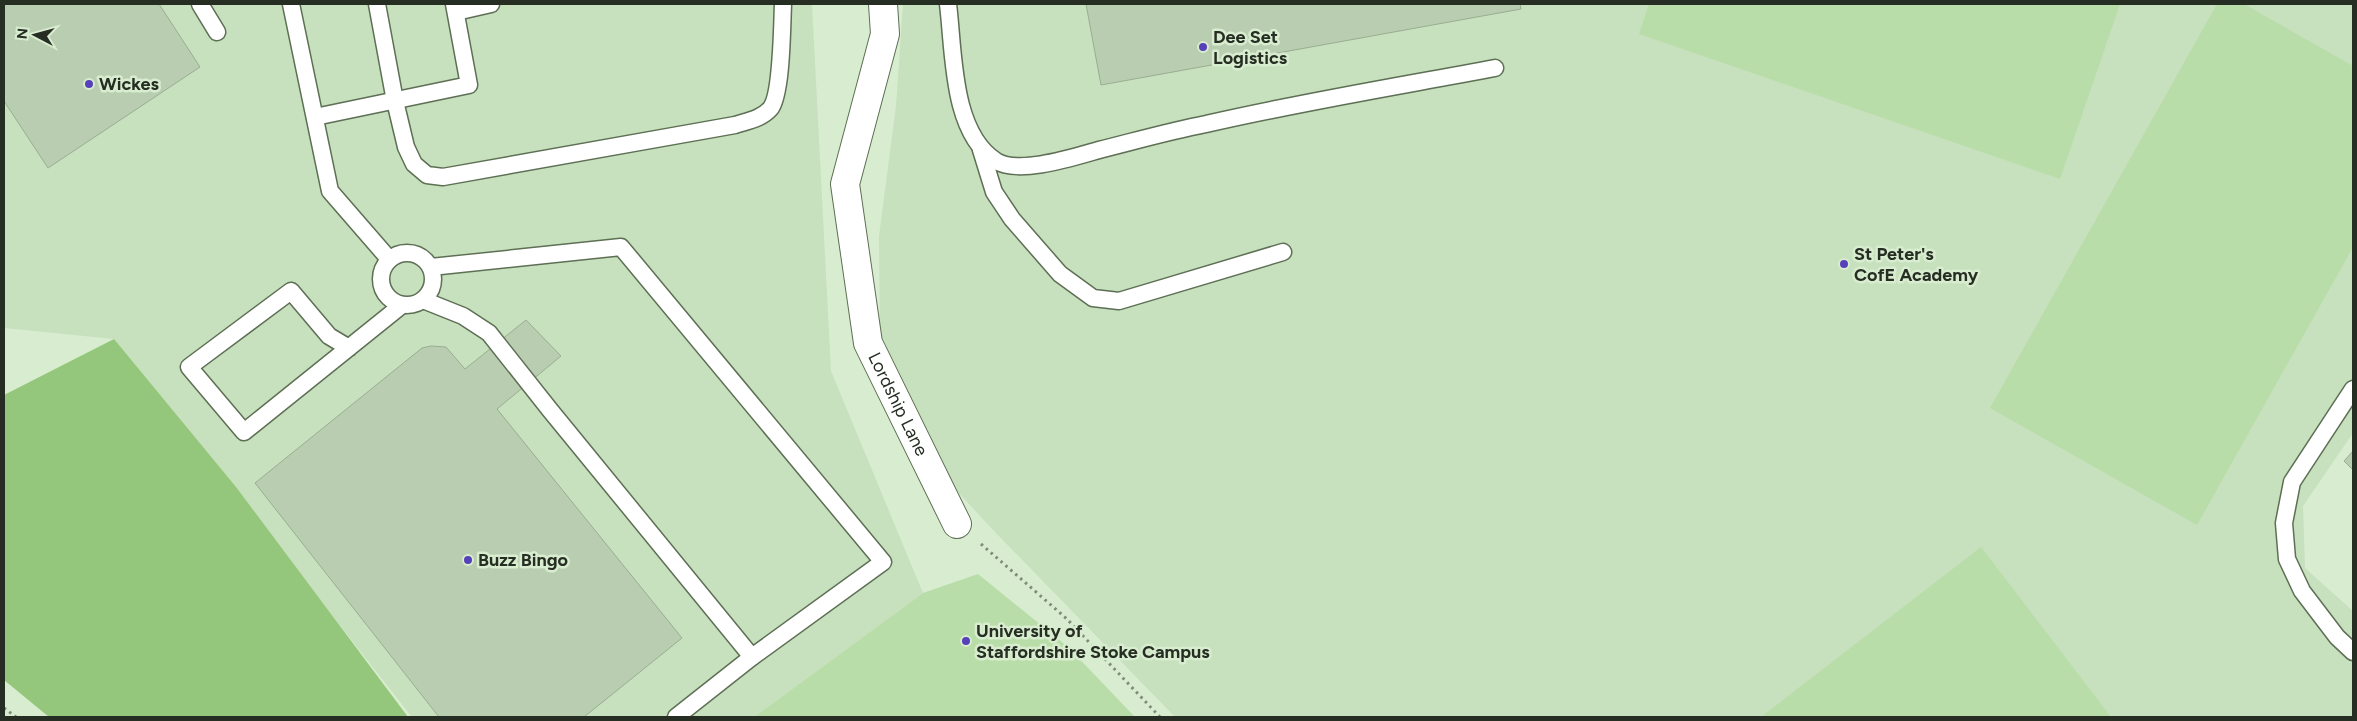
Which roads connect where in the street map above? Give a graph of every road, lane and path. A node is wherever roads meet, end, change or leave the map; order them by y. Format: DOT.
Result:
graph roads {
  1 [pos="200,4"];
  2 [pos="291,4"];
  3 [pos="377,4"];
  4 [pos="491,4"];
  5 [pos="783,4"];
  6 [pos="883,4"];
  7 [pos="948,4"];
  8 [pos="455,8"];
  9 [pos="217,32"];
  10 [pos="1495,68"];
  11 [pos="395,101"];
  12 [pos="315,117"];
  13 [pos="982,150"];
  14 [pos="1283,252"];
  15 [pos="389,259"];
  16 [pos="431,267"];
  17 [pos="422,300"];
  18 [pos="402,305"];
  19 [pos="350,348"];
  20 [pos="2353,389"];
  21 [pos="957,524"];
  22 [pos="2353,652"];
  23 [pos="752,657"];
  24 [pos="4,708"];
  25 [pos="16,717"];
  26 [pos="676,717"];
  27 [pos="1160,717"];
  1 -- 9 [label="lane"];
  2 -- 12 [label="lane"];
  3 -- 11 [label="lane"];
  4 -- 8 [label="lane"];
  5 -- 11 [label="lane"];
  6 -- 21 [label="street, Lordship Lane"];
  7 -- 13 [label="lane"];
  8 -- 11 [label="lane"];
  10 -- 13 [label="lane"];
  11 -- 12 [label="lane"];
  12 -- 15 [label="lane"];
  13 -- 14 [label="lane"];
  15 -- 16 [label="lane"];
  15 -- 18 [label="lane"];
  16 -- 17 [label="lane"];
  16 -- 23 [label="lane"];
  17 -- 18 [label="lane"];
  17 -- 23 [label="lane"];
  18 -- 19 [label="lane"];
  19 -- 19 [label="lane"];
  20 -- 22 [label="lane"];
  21 -- 27 [label="path"];
  23 -- 26 [label="lane"];
  24 -- 25 [label="path"];
}
